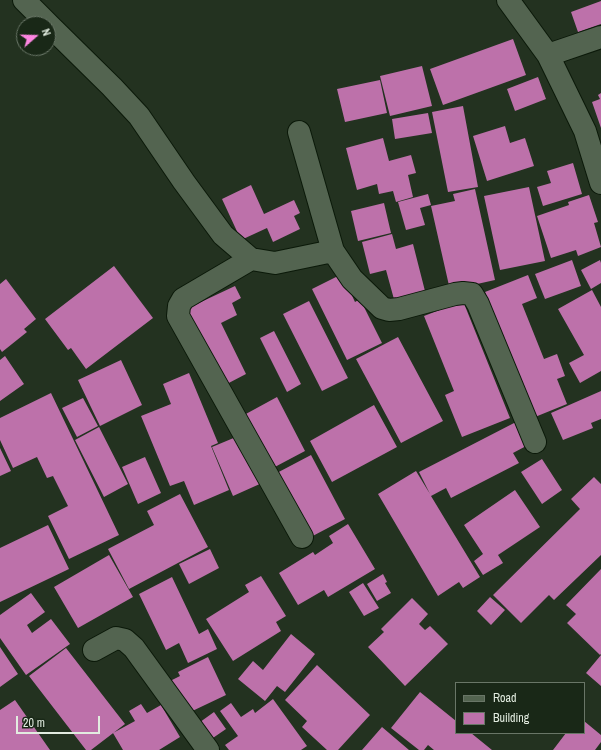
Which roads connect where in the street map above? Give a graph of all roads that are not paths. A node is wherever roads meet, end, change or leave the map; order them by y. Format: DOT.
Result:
graph roads {
  1 [pos="24,0"];
  2 [pos="508,0"];
  3 [pos="40,16"];
  4 [pos="56,32"];
  5 [pos="601,38"];
  6 [pos="548,55"];
  7 [pos="299,132"];
  8 [pos="601,183"];
  9 [pos="333,252"];
  10 [pos="251,259"];
  11 [pos="535,442"];
  12 [pos="302,537"];
  13 [pos="94,650"];
  14 [pos="208,750"];
  1 -- 3 [label="street"];
  2 -- 6 [label="street"];
  4 -- 10 [label="street"];
  5 -- 6 [label="street"];
  6 -- 8 [label="street"];
  7 -- 9 [label="street"];
  9 -- 10 [label="street"];
  9 -- 11 [label="street"];
  10 -- 12 [label="street"];
  13 -- 14 [label="street"];
}
